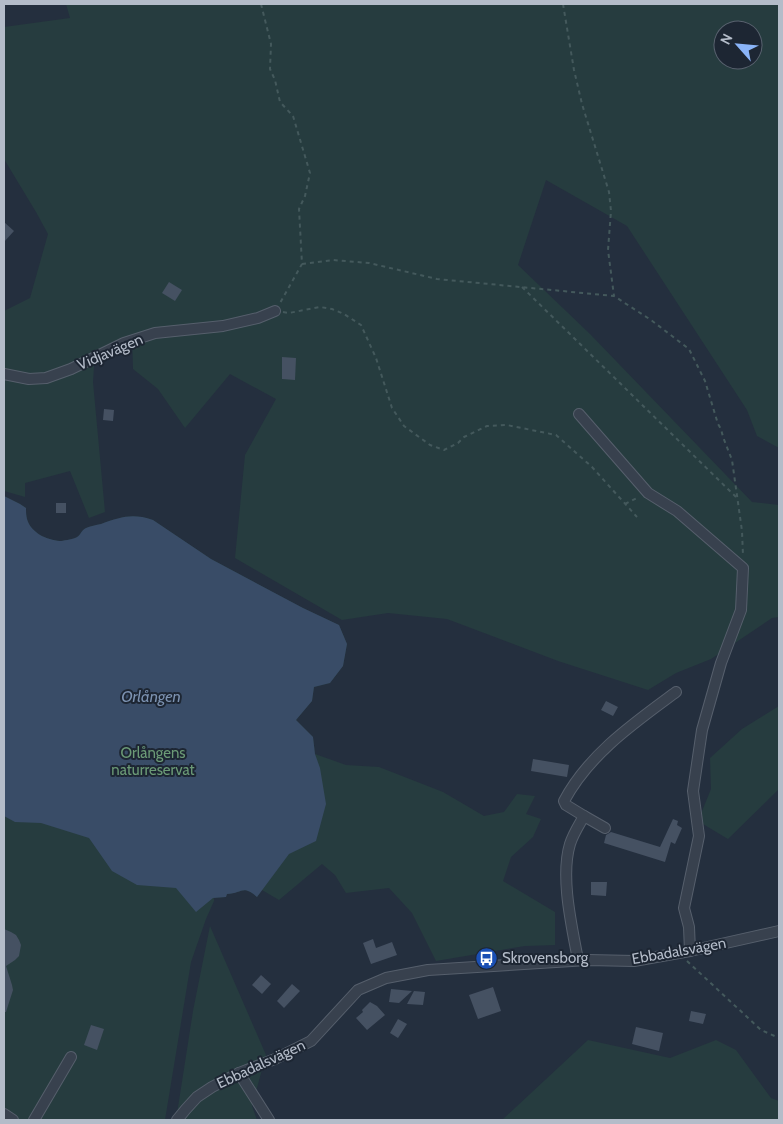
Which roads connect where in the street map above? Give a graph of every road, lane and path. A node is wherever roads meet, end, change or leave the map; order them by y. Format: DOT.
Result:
graph roads {
  1 [pos="261,4"];
  2 [pos="563,4"];
  3 [pos="302,264"];
  4 [pos="522,287"];
  5 [pos="614,296"];
  6 [pos="276,311"];
  7 [pos="4,374"];
  8 [pos="579,414"];
  9 [pos="648,493"];
  10 [pos="737,498"];
  11 [pos="625,504"];
  12 [pos="637,517"];
  13 [pos="743,568"];
  14 [pos="676,692"];
  15 [pos="584,816"];
  16 [pos="605,828"];
  17 [pos="779,931"];
  18 [pos="690,951"];
  19 [pos="678,953"];
  20 [pos="578,960"];
  21 [pos="779,1038"];
  22 [pos="71,1057"];
  23 [pos="240,1074"];
  24 [pos="4,1114"];
  25 [pos="14,1120"];
  26 [pos="34,1120"];
  27 [pos="178,1120"];
  28 [pos="269,1120"];
  1 -- 3 [label="path"];
  2 -- 5 [label="path"];
  3 -- 4 [label="path"];
  3 -- 6 [label="path"];
  4 -- 5 [label="path"];
  4 -- 10 [label="path"];
  5 -- 10 [label="path"];
  6 -- 7 [label="street, Vidjavägen"];
  6 -- 11 [label="path"];
  8 -- 9 [label="street"];
  9 -- 11 [label="path"];
  9 -- 13 [label="street"];
  10 -- 13 [label="path"];
  11 -- 12 [label="path"];
  13 -- 18 [label="street"];
  14 -- 15 [label="street"];
  15 -- 16 [label="street"];
  15 -- 20 [label="street"];
  17 -- 18 [label="street, Ebbadalsvägen"];
  18 -- 19 [label="street, Ebbadalsvägen"];
  19 -- 20 [label="street, Ebbadalsvägen"];
  19 -- 21 [label="path"];
  20 -- 23 [label="street, Ebbadalsvägen"];
  22 -- 26 [label="street"];
  23 -- 27 [label="street, Ebbadalsvägen"];
  23 -- 28 [label="street"];
  24 -- 25 [label="street"];
}
